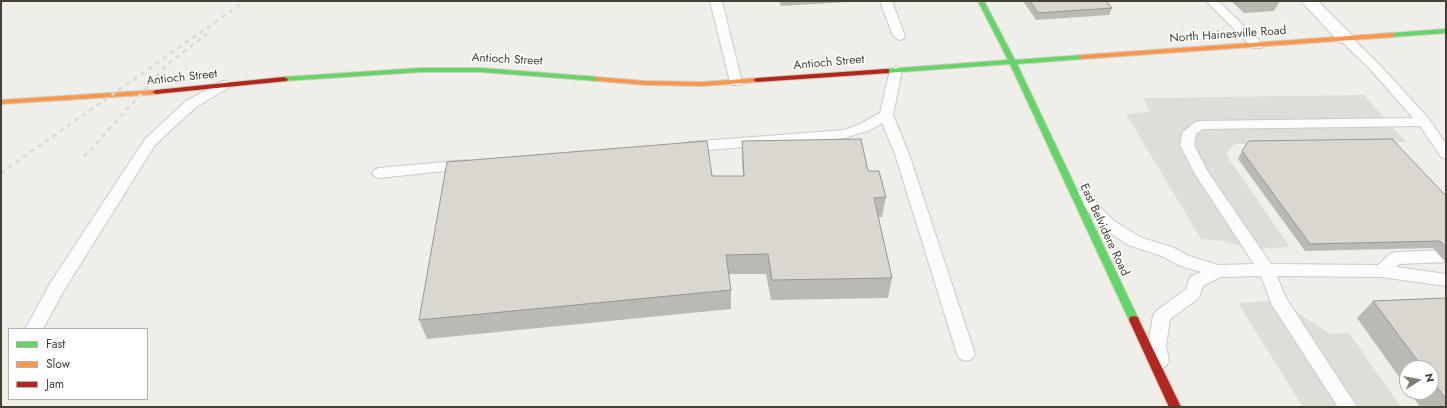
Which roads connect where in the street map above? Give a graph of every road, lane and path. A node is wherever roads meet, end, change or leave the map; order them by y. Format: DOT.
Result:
graph roads {
  1 [pos="716,1"];
  2 [pos="886,1"];
  3 [pos="981,1"];
  4 [pos="1212,1"];
  5 [pos="1309,1"];
  6 [pos="1446,31"];
  7 [pos="899,36"];
  8 [pos="1345,38"];
  9 [pos="1257,45"];
  10 [pos="1013,63"];
  11 [pos="896,70"];
  12 [pos="736,82"];
  13 [pos="223,85"];
  14 [pos="1,102"];
  15 [pos="886,115"];
  16 [pos="1424,122"];
  17 [pos="675,148"];
  18 [pos="1446,154"];
  19 [pos="481,164"];
  20 [pos="1062,167"];
  21 [pos="379,174"];
  22 [pos="1446,256"];
  23 [pos="1218,270"];
  24 [pos="1267,270"];
  25 [pos="1381,271"];
  26 [pos="1446,280"];
  27 [pos="35,328"];
  28 [pos="966,354"];
  29 [pos="1172,400"];
  30 [pos="1348,407"];
  1 -- 12 [label="lane"];
  2 -- 7 [label="lane"];
  3 -- 10 [label="street, East Belvidere Road"];
  4 -- 9 [label="lane"];
  5 -- 8 [label="street"];
  6 -- 8 [label="street, North Hainesville Road"];
  8 -- 9 [label="street, North Hainesville Road"];
  8 -- 16 [label="lane"];
  9 -- 10 [label="street, North Hainesville Road"];
  10 -- 11 [label="street, Antioch Street"];
  10 -- 20 [label="street, East Belvidere Road"];
  11 -- 12 [label="street, Antioch Street"];
  11 -- 15 [label="lane"];
  12 -- 13 [label="street, Antioch Street"];
  13 -- 14 [label="street, Antioch Street"];
  13 -- 27 [label="lane"];
  15 -- 17 [label="lane"];
  15 -- 28 [label="lane"];
  16 -- 18 [label="lane"];
  16 -- 24 [label="lane"];
  19 -- 21 [label="lane"];
  20 -- 23 [label="lane"];
  20 -- 29 [label="street, East Belvidere Road"];
  22 -- 25 [label="lane"];
  23 -- 24 [label="lane"];
  23 -- 29 [label="lane"];
  24 -- 25 [label="lane"];
  24 -- 30 [label="lane"];
  25 -- 26 [label="lane"];
}
